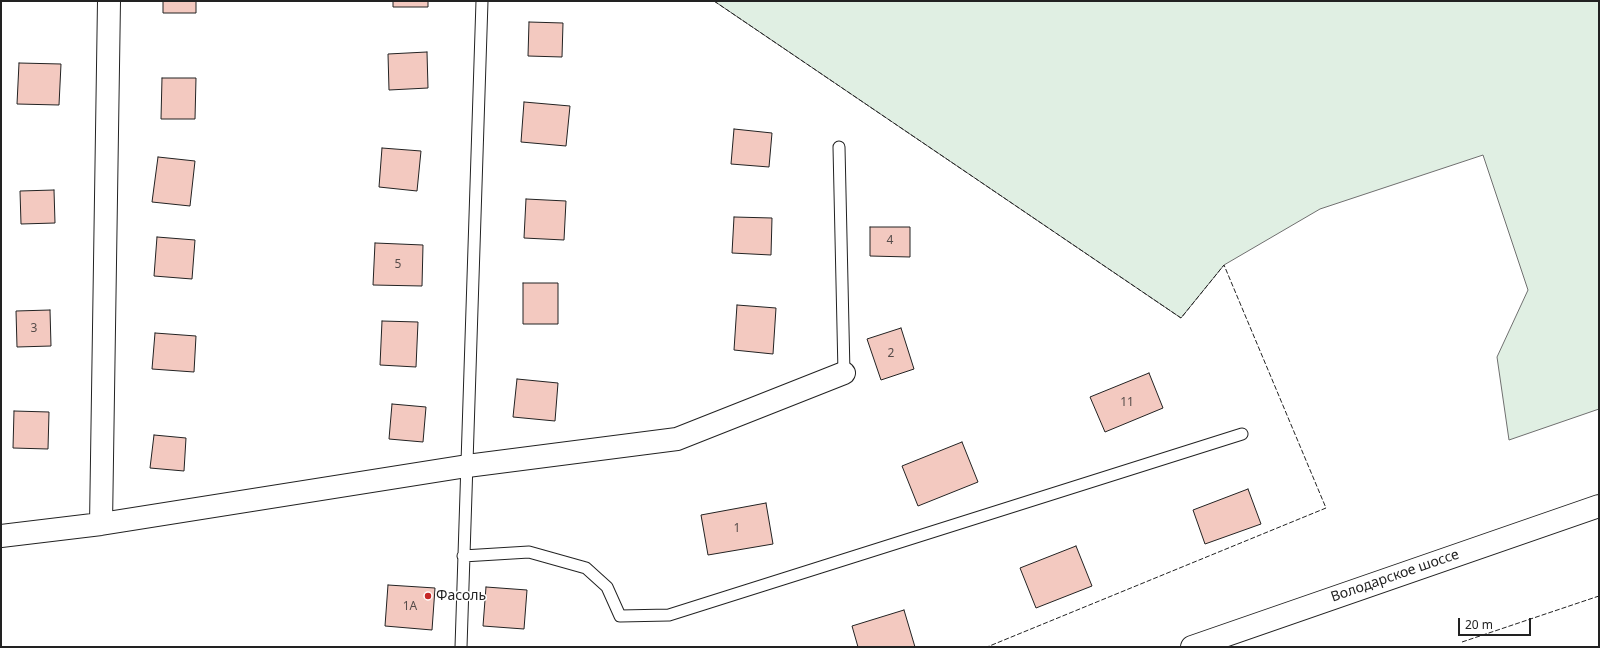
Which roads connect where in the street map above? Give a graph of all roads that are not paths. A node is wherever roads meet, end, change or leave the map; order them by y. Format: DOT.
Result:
graph roads {
  1 [pos="109,1"];
  2 [pos="482,1"];
  3 [pos="839,147"];
  4 [pos="844,373"];
  5 [pos="1242,434"];
  6 [pos="467,466"];
  7 [pos="1599,506"];
  8 [pos="101,524"];
  9 [pos="1,536"];
  10 [pos="463,556"];
  11 [pos="461,647"];
  12 [pos="1192,647"];
  1 -- 8 [label="street"];
  2 -- 6 [label="lane"];
  3 -- 4 [label="lane"];
  4 -- 6 [label="street"];
  5 -- 10 [label="lane"];
  6 -- 8 [label="street"];
  6 -- 10 [label="lane"];
  7 -- 12 [label="street, Володарское шоссе"];
  8 -- 9 [label="street"];
  10 -- 11 [label="lane"];
}
